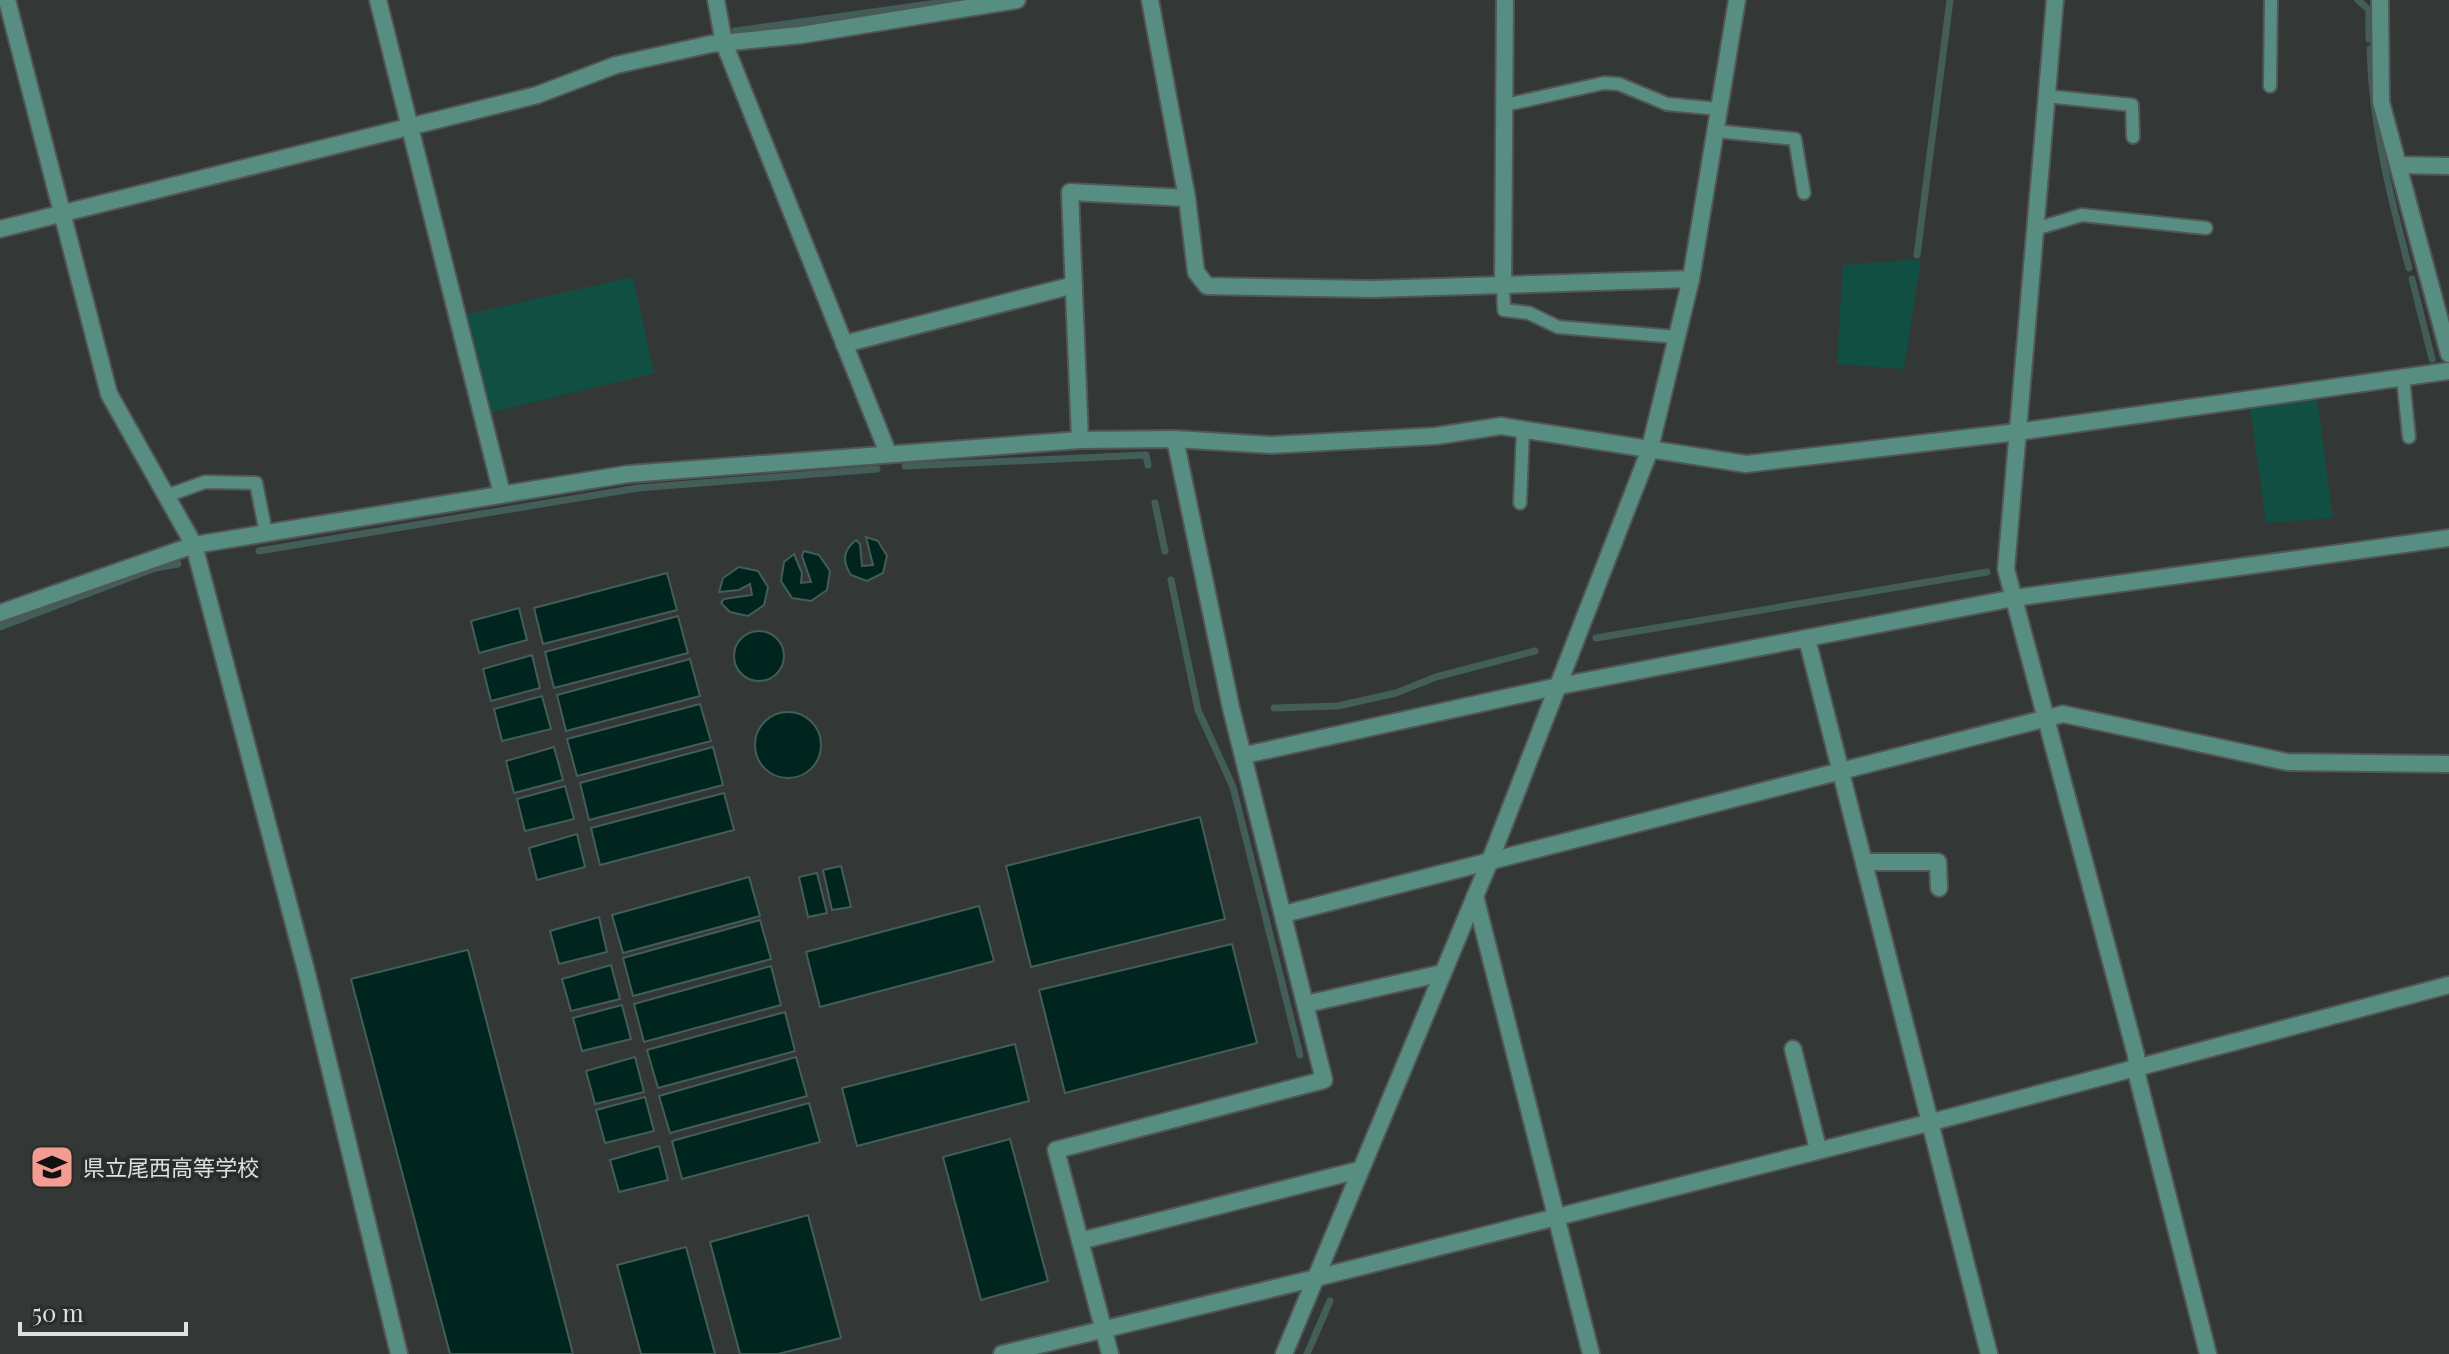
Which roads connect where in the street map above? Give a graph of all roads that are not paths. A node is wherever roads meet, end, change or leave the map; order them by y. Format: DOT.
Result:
graph roads {
  1 [pos="7,0"];
  2 [pos="378,0"];
  3 [pos="716,0"];
  4 [pos="1017,0"];
  5 [pos="1150,0"];
  6 [pos="1505,0"];
  7 [pos="1737,0"];
  8 [pos="2055,0"];
  9 [pos="2271,0"];
  10 [pos="2380,0"];
  11 [pos="724,43"];
  12 [pos="2270,86"];
  13 [pos="2046,96"];
  14 [pos="1505,105"];
  15 [pos="1719,109"];
  16 [pos="410,128"];
  17 [pos="1716,131"];
  18 [pos="2133,137"];
  19 [pos="2399,165"];
  20 [pos="2449,166"];
  21 [pos="1804,193"];
  22 [pos="1187,198"];
  23 [pos="60,214"];
  24 [pos="2206,228"];
  25 [pos="0,229"];
  26 [pos="2035,229"];
  27 [pos="1691,279"];
  28 [pos="1074,285"];
  29 [pos="1503,287"];
  30 [pos="2442,298"];
  31 [pos="1677,337"];
  32 [pos="844,344"];
  33 [pos="2449,354"];
  34 [pos="2449,371"];
  35 [pos="2403,378"];
  36 [pos="1523,430"];
  37 [pos="2017,432"];
  38 [pos="2409,437"];
  39 [pos="1175,439"];
  40 [pos="1080,440"];
  41 [pos="1649,452"];
  42 [pos="888,453"];
  43 [pos="502,494"];
  44 [pos="166,496"];
  45 [pos="1520,503"];
  46 [pos="266,533"];
  47 [pos="2449,538"];
  48 [pos="194,545"];
  49 [pos="2014,598"];
  50 [pos="0,613"];
  51 [pos="1807,639"];
  52 [pos="1559,686"];
  53 [pos="2047,717"];
  54 [pos="1245,755"];
  55 [pos="2449,764"];
  56 [pos="1842,772"];
  57 [pos="1865,862"];
  58 [pos="1489,863"];
  59 [pos="1939,888"];
  60 [pos="1475,896"];
  61 [pos="1284,914"];
  62 [pos="1443,973"];
  63 [pos="2449,985"];
  64 [pos="1306,1004"];
  65 [pos="1793,1049"];
  66 [pos="2137,1068"];
  67 [pos="1932,1122"];
  68 [pos="1818,1149"];
  69 [pos="1359,1170"];
  70 [pos="1556,1217"];
  71 [pos="1080,1241"];
  72 [pos="1316,1278"];
  73 [pos="1103,1328"];
  74 [pos="399,1354"];
  75 [pos="1002,1354"];
  76 [pos="1110,1354"];
  77 [pos="1284,1354"];
  78 [pos="1591,1354"];
  79 [pos="1989,1354"];
  80 [pos="2208,1354"];
  1 -- 23 [label="street"];
  2 -- 16 [label="street"];
  3 -- 11 [label="street"];
  4 -- 11 [label="street"];
  5 -- 22 [label="street"];
  6 -- 14 [label="street"];
  7 -- 15 [label="street"];
  8 -- 13 [label="street"];
  9 -- 12 [label="lane"];
  10 -- 19 [label="street"];
  11 -- 16 [label="street"];
  11 -- 32 [label="street"];
  13 -- 18 [label="lane"];
  13 -- 26 [label="street"];
  14 -- 15 [label="lane"];
  14 -- 29 [label="street"];
  15 -- 17 [label="street"];
  16 -- 23 [label="street"];
  16 -- 43 [label="street"];
  17 -- 21 [label="lane"];
  17 -- 27 [label="street"];
  19 -- 20 [label="street"];
  19 -- 30 [label="street"];
  22 -- 28 [label="street"];
  22 -- 29 [label="street"];
  23 -- 25 [label="street"];
  23 -- 44 [label="street"];
  24 -- 26 [label="lane"];
  26 -- 37 [label="street"];
  27 -- 29 [label="street"];
  27 -- 31 [label="street"];
  28 -- 32 [label="street"];
  28 -- 40 [label="street"];
  29 -- 31 [label="lane"];
  30 -- 33 [label="street"];
  31 -- 41 [label="street"];
  32 -- 42 [label="street"];
  34 -- 35 [label="street"];
  35 -- 37 [label="street"];
  35 -- 38 [label="lane"];
  36 -- 39 [label="street"];
  36 -- 41 [label="street"];
  36 -- 45 [label="lane"];
  37 -- 41 [label="street"];
  37 -- 49 [label="street"];
  39 -- 40 [label="street"];
  39 -- 54 [label="street"];
  40 -- 42 [label="street"];
  41 -- 52 [label="street"];
  42 -- 43 [label="street"];
  43 -- 46 [label="street"];
  44 -- 46 [label="lane"];
  44 -- 48 [label="street"];
  46 -- 48 [label="street"];
  47 -- 49 [label="street"];
  48 -- 50 [label="street"];
  48 -- 74 [label="street"];
  49 -- 51 [label="street"];
  49 -- 53 [label="street"];
  51 -- 52 [label="street"];
  51 -- 56 [label="street"];
  52 -- 54 [label="street"];
  52 -- 58 [label="street"];
  53 -- 55 [label="street"];
  53 -- 56 [label="street"];
  53 -- 66 [label="street"];
  54 -- 61 [label="street"];
  56 -- 57 [label="street"];
  56 -- 58 [label="street"];
  57 -- 59 [label="street"];
  57 -- 67 [label="street"];
  58 -- 60 [label="street"];
  58 -- 61 [label="street"];
  60 -- 62 [label="street"];
  60 -- 70 [label="street"];
  61 -- 64 [label="street"];
  62 -- 64 [label="street"];
  62 -- 69 [label="street"];
  63 -- 66 [label="street"];
  64 -- 71 [label="street"];
  65 -- 68 [label="street"];
  66 -- 67 [label="street"];
  66 -- 80 [label="street"];
  67 -- 68 [label="street"];
  67 -- 79 [label="street"];
  68 -- 70 [label="street"];
  69 -- 71 [label="street"];
  69 -- 72 [label="street"];
  70 -- 72 [label="street"];
  70 -- 78 [label="street"];
  71 -- 73 [label="street"];
  72 -- 73 [label="street"];
  72 -- 77 [label="street"];
  73 -- 75 [label="street"];
  73 -- 76 [label="street"];
}
